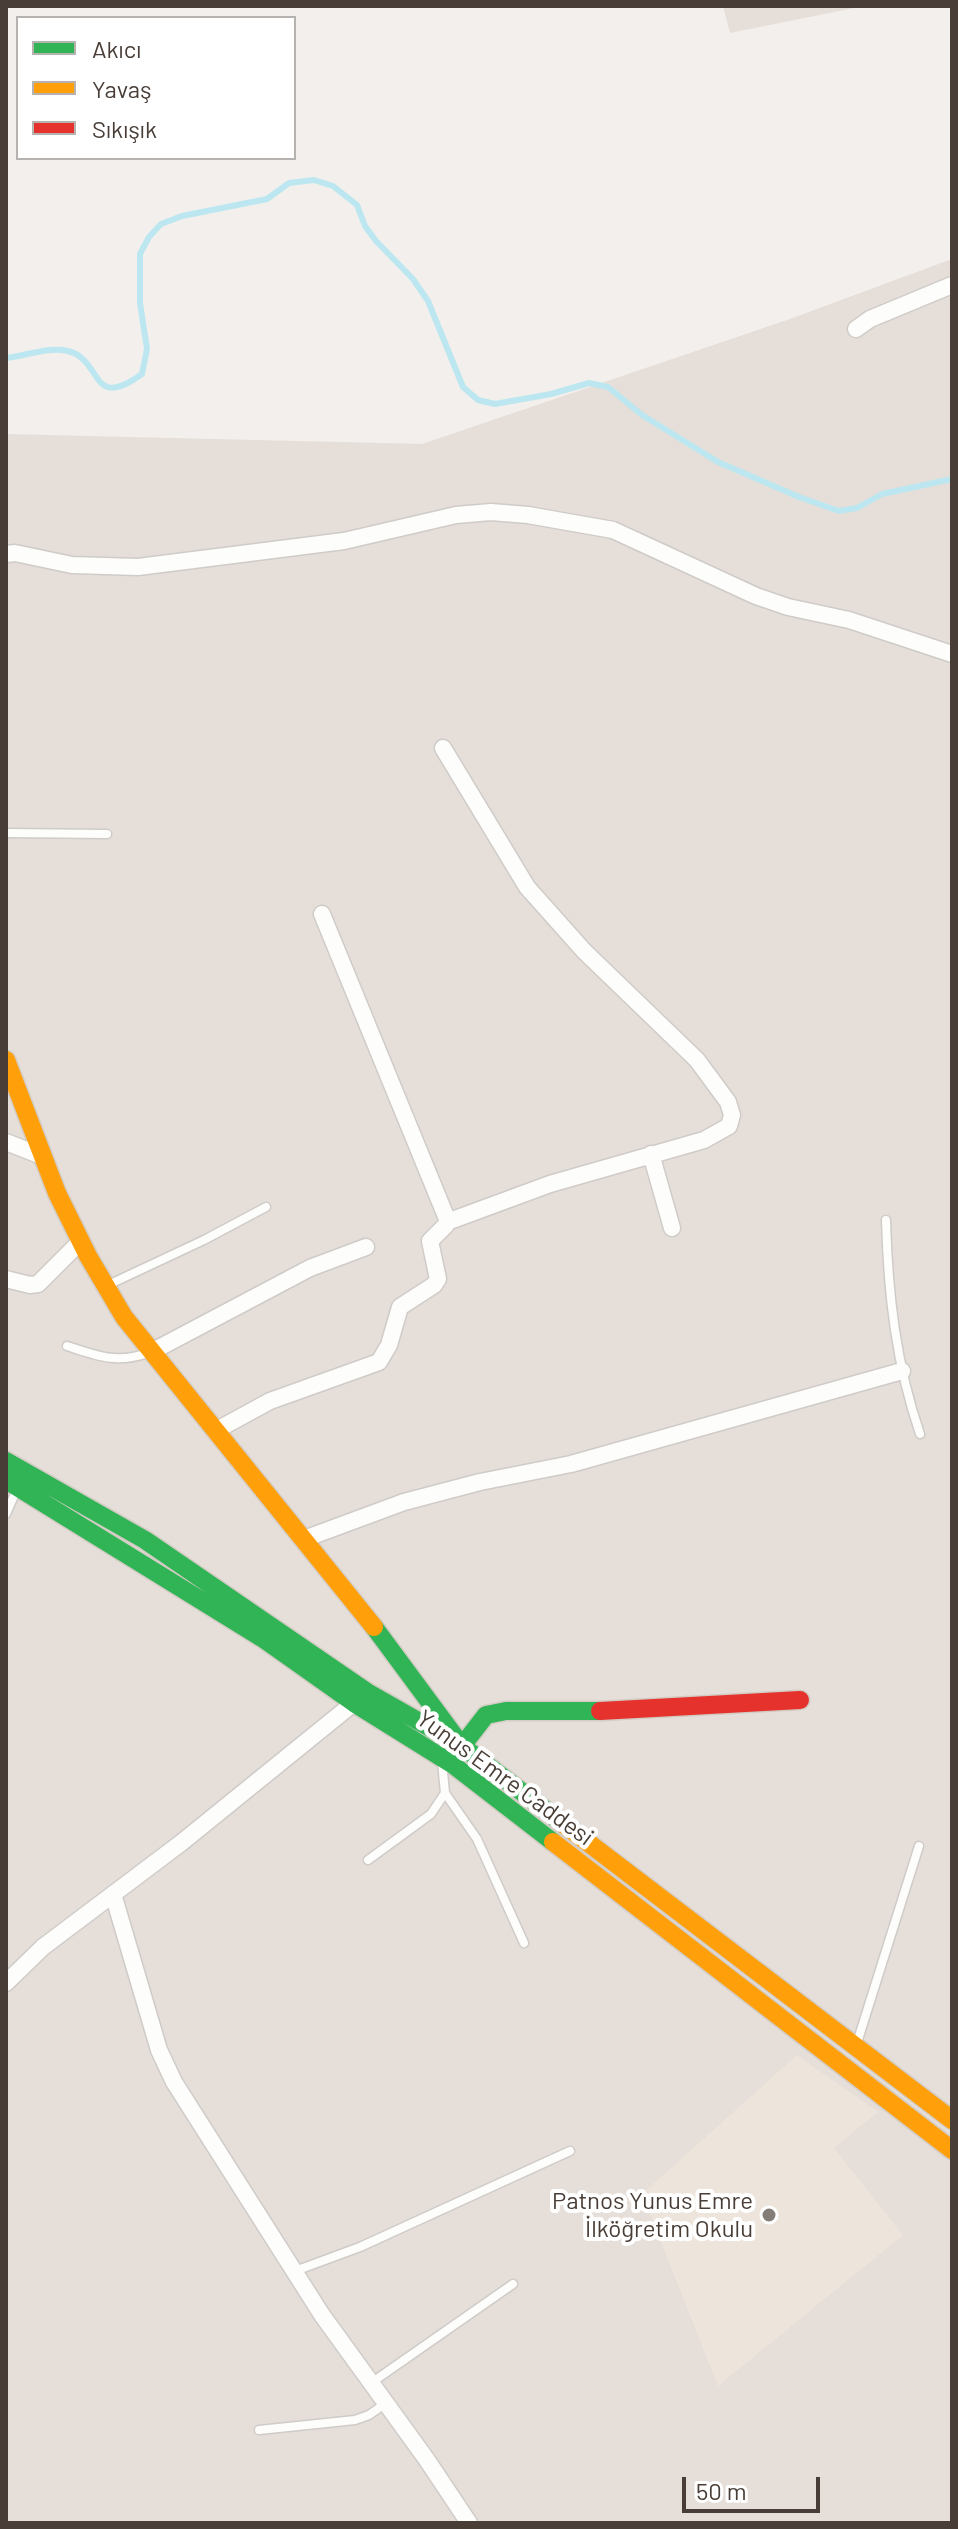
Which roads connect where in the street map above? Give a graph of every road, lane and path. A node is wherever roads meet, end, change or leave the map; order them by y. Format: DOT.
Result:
graph roads {
  1 [pos="952,285"];
  2 [pos="856,329"];
  3 [pos="6,554"];
  4 [pos="952,654"];
  5 [pos="443,748"];
  6 [pos="6,833"];
  7 [pos="107,834"];
  8 [pos="322,914"];
  9 [pos="6,1060"];
  10 [pos="6,1142"];
  11 [pos="651,1154"];
  12 [pos="39,1155"];
  13 [pos="266,1207"];
  14 [pos="886,1220"];
  15 [pos="447,1222"];
  16 [pos="672,1228"];
  17 [pos="79,1243"];
  18 [pos="366,1247"];
  19 [pos="6,1279"];
  20 [pos="104,1287"];
  21 [pos="67,1346"];
  22 [pos="153,1351"];
  23 [pos="902,1371"];
  24 [pos="215,1431"];
  25 [pos="920,1434"];
  26 [pos="6,1461"];
  27 [pos="12,1483"];
  28 [pos="6,1514"];
  29 [pos="304,1539"];
  30 [pos="361,1697"];
  31 [pos="800,1700"];
  32 [pos="462,1746"];
  33 [pos="442,1757"];
  34 [pos="445,1793"];
  35 [pos="919,1846"];
  36 [pos="368,1860"];
  37 [pos="113,1894"];
  38 [pos="524,1943"];
  39 [pos="6,1983"];
  40 [pos="856,2047"];
  41 [pos="952,2120"];
  42 [pos="952,2150"];
  43 [pos="570,2151"];
  44 [pos="294,2271"];
  45 [pos="513,2284"];
  46 [pos="371,2383"];
  47 [pos="386,2403"];
  48 [pos="259,2430"];
  49 [pos="469,2523"];
  1 -- 2 [label="street"];
  3 -- 4 [label="street"];
  5 -- 11 [label="street"];
  6 -- 7 [label="lane"];
  8 -- 15 [label="street"];
  9 -- 12 [label="street"];
  10 -- 12 [label="street"];
  11 -- 15 [label="street"];
  11 -- 16 [label="street"];
  12 -- 17 [label="street"];
  13 -- 20 [label="lane"];
  14 -- 23 [label="lane"];
  15 -- 24 [label="street"];
  17 -- 19 [label="street"];
  17 -- 20 [label="street"];
  18 -- 22 [label="street"];
  20 -- 22 [label="street"];
  21 -- 22 [label="lane"];
  22 -- 24 [label="street"];
  23 -- 25 [label="lane"];
  23 -- 29 [label="street"];
  24 -- 29 [label="street"];
  26 -- 30 [label="street, Yunus Emre Caddesi"];
  27 -- 28 [label="lane"];
  27 -- 30 [label="street, Yunus Emre Caddesi"];
  29 -- 32 [label="street"];
  30 -- 32 [label="street, Yunus Emre Caddesi"];
  30 -- 33 [label="street, Yunus Emre Caddesi"];
  30 -- 37 [label="street"];
  31 -- 32 [label="street"];
  32 -- 40 [label="street, Yunus Emre Caddesi"];
  33 -- 34 [label="lane"];
  33 -- 42 [label="street, Yunus Emre Caddesi"];
  34 -- 36 [label="lane"];
  34 -- 38 [label="lane"];
  35 -- 40 [label="lane"];
  37 -- 39 [label="street"];
  37 -- 44 [label="street"];
  40 -- 41 [label="street, Yunus Emre Caddesi"];
  43 -- 44 [label="lane"];
  44 -- 46 [label="street"];
  45 -- 46 [label="lane"];
  46 -- 47 [label="street"];
  47 -- 48 [label="lane"];
  47 -- 49 [label="street"];
}
